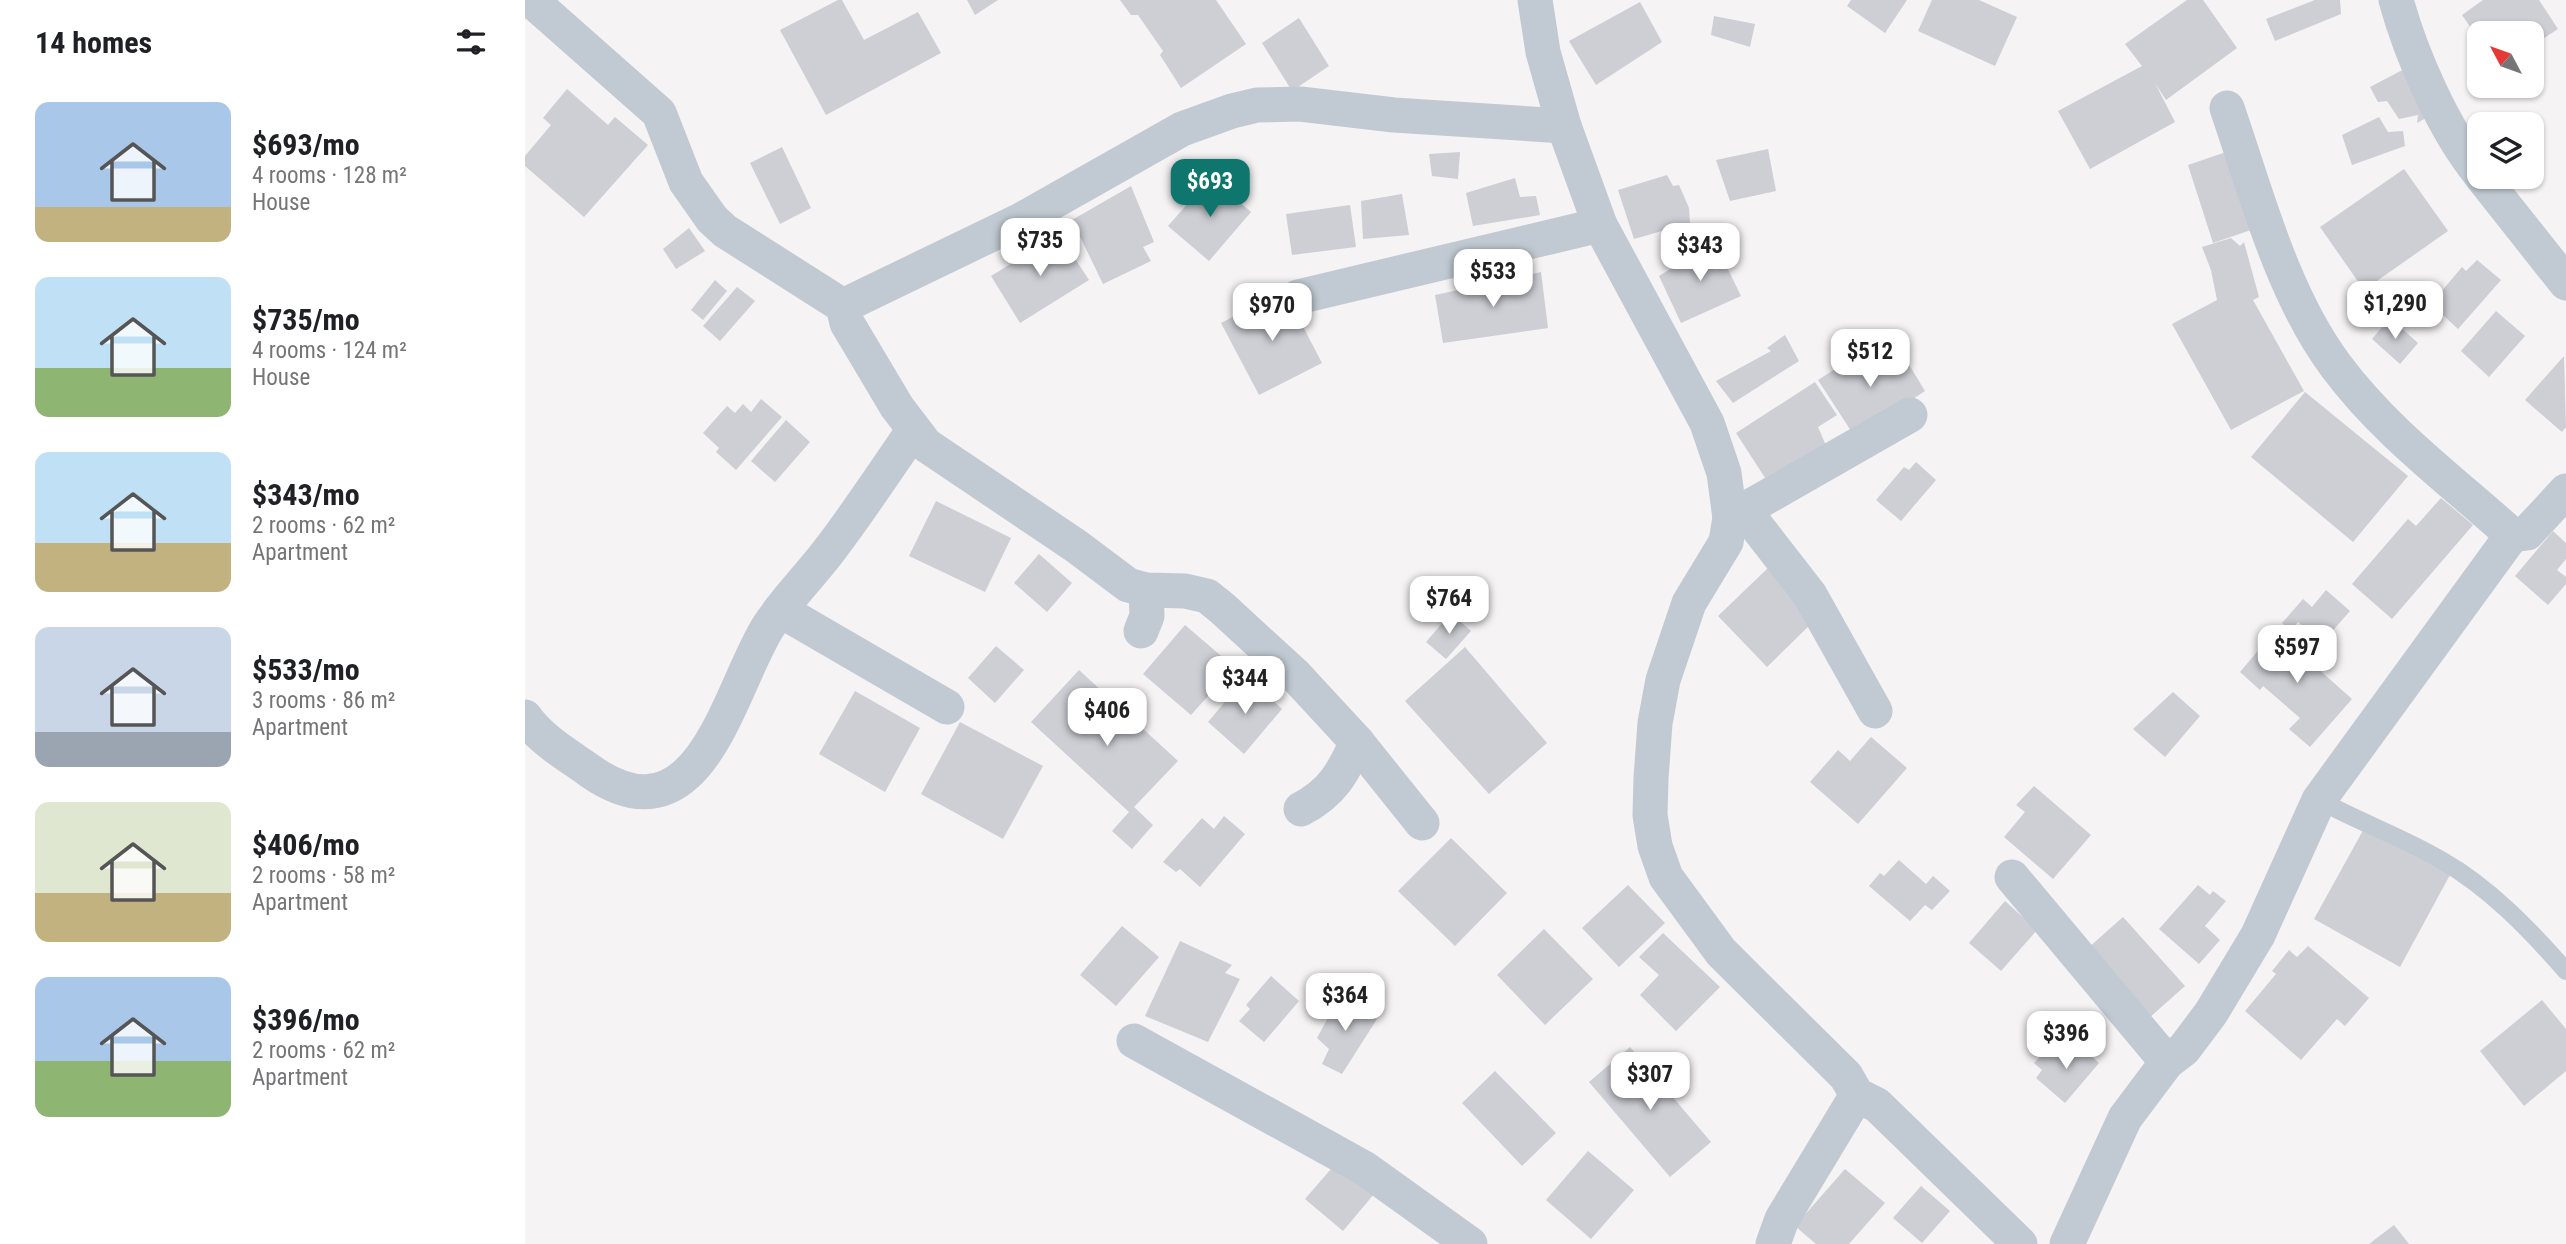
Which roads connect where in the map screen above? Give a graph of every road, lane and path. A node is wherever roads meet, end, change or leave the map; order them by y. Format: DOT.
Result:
graph roads {
  1 [pos="531,0"];
  2 [pos="1535,0"];
  3 [pos="2396,0"];
  4 [pos="2227,107"];
  5 [pos="1563,126"];
  6 [pos="2467,153"];
  7 [pos="2492,189"];
  8 [pos="1600,225"];
  9 [pos="2566,283"];
  10 [pos="1298,297"];
  11 [pos="843,306"];
  12 [pos="1910,415"];
  13 [pos="913,431"];
  14 [pos="2566,491"];
  15 [pos="1737,514"];
  16 [pos="2512,535"];
  17 [pos="1146,590"];
  18 [pos="780,610"];
  19 [pos="1141,631"];
  20 [pos="947,707"];
  21 [pos="1875,711"];
  22 [pos="525,717"];
  23 [pos="1357,742"];
  24 [pos="2319,800"];
  25 [pos="1301,809"];
  26 [pos="1422,823"];
  27 [pos="2012,877"];
  28 [pos="2566,971"];
  29 [pos="1134,1041"];
  30 [pos="2167,1062"];
  31 [pos="1857,1095"];
  32 [pos="1469,1244"];
  33 [pos="1773,1244"];
  34 [pos="2021,1244"];
  35 [pos="2067,1244"];
  1 -- 11 [label="street"];
  2 -- 5 [label="street"];
  3 -- 6 [label="street"];
  4 -- 16 [label="street"];
  5 -- 8 [label="street"];
  5 -- 11 [label="street"];
  7 -- 9 [label="street"];
  8 -- 10 [label="street"];
  8 -- 15 [label="street"];
  11 -- 13 [label="street"];
  12 -- 15 [label="street"];
  13 -- 17 [label="street"];
  13 -- 18 [label="street"];
  14 -- 16 [label="street"];
  15 -- 21 [label="street"];
  15 -- 31 [label="street"];
  16 -- 24 [label="street"];
  17 -- 19 [label="street"];
  17 -- 23 [label="street"];
  18 -- 20 [label="street"];
  18 -- 22 [label="street"];
  23 -- 25 [label="street"];
  23 -- 26 [label="street"];
  24 -- 28 [label="lane"];
  24 -- 30 [label="street"];
  27 -- 30 [label="street"];
  29 -- 32 [label="street"];
  30 -- 35 [label="street"];
  31 -- 33 [label="street"];
  31 -- 34 [label="street"];
}
